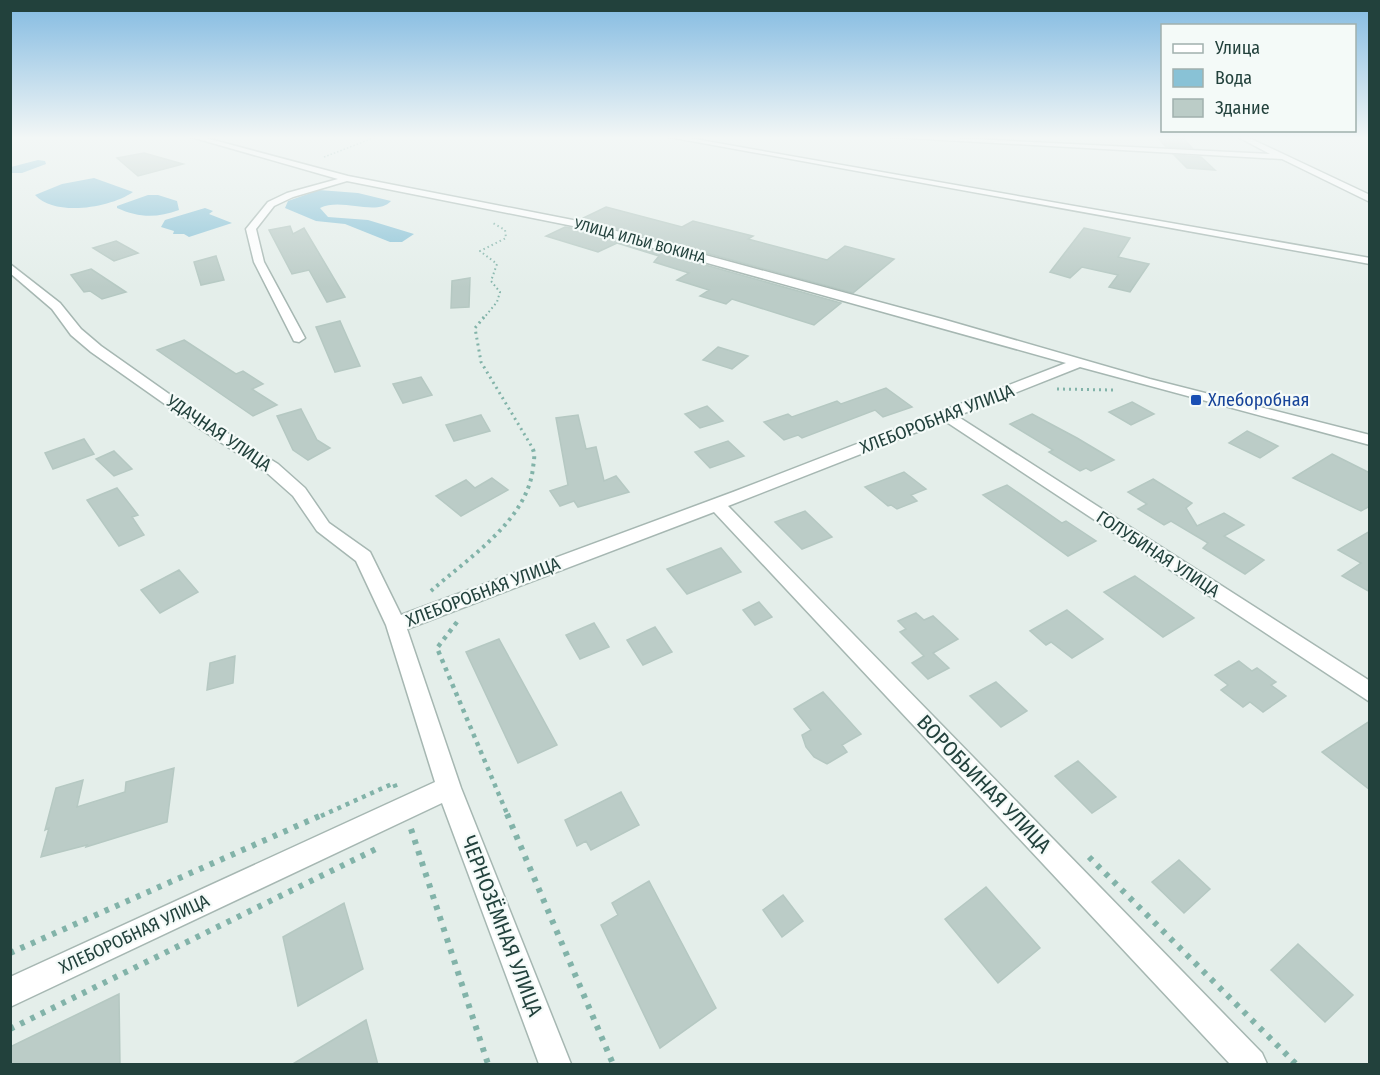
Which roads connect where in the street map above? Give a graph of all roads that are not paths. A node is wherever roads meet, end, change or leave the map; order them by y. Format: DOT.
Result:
graph roads {
  1 [pos="315,187"];
  2 [pos="390,187"];
  3 [pos="958,187"];
  4 [pos="1345,187"];
  5 [pos="1370,199"];
  6 [pos="1370,261"];
  7 [pos="10,267"];
  8 [pos="299,338"];
  9 [pos="1082,362"];
  10 [pos="946,415"];
  11 [pos="1370,440"];
  12 [pos="716,504"];
  13 [pos="396,625"];
  14 [pos="1370,693"];
  15 [pos="449,788"];
  16 [pos="10,992"];
  17 [pos="555,1065"];
  18 [pos="1251,1065"];
  1 -- 8 [label="street"];
  2 -- 9 [label="street, УЛИЦА ИЛЬИ ВОКИНА"];
  3 -- 6 [label="street"];
  4 -- 5 [label="street"];
  7 -- 13 [label="street, УДАЧНАЯ УЛИЦА"];
  9 -- 10 [label="street, ХЛЕБОРОБНАЯ УЛИЦА"];
  9 -- 11 [label="street, УЛИЦА ИЛЬИ ВОКИНА"];
  10 -- 12 [label="street, ХЛЕБОРОБНАЯ УЛИЦА"];
  10 -- 14 [label="street, ГОЛУБИНАЯ УЛИЦА"];
  12 -- 13 [label="street, ХЛЕБОРОБНАЯ УЛИЦА"];
  12 -- 18 [label="street, ВОРОБЬИНАЯ УЛИЦА"];
  13 -- 15 [label="street, ХЛЕБОРОБНАЯ УЛИЦА"];
  15 -- 16 [label="street, ХЛЕБОРОБНАЯ УЛИЦА"];
  15 -- 17 [label="street, ЧЕРНОЗЁМНАЯ УЛИЦА"];
}
